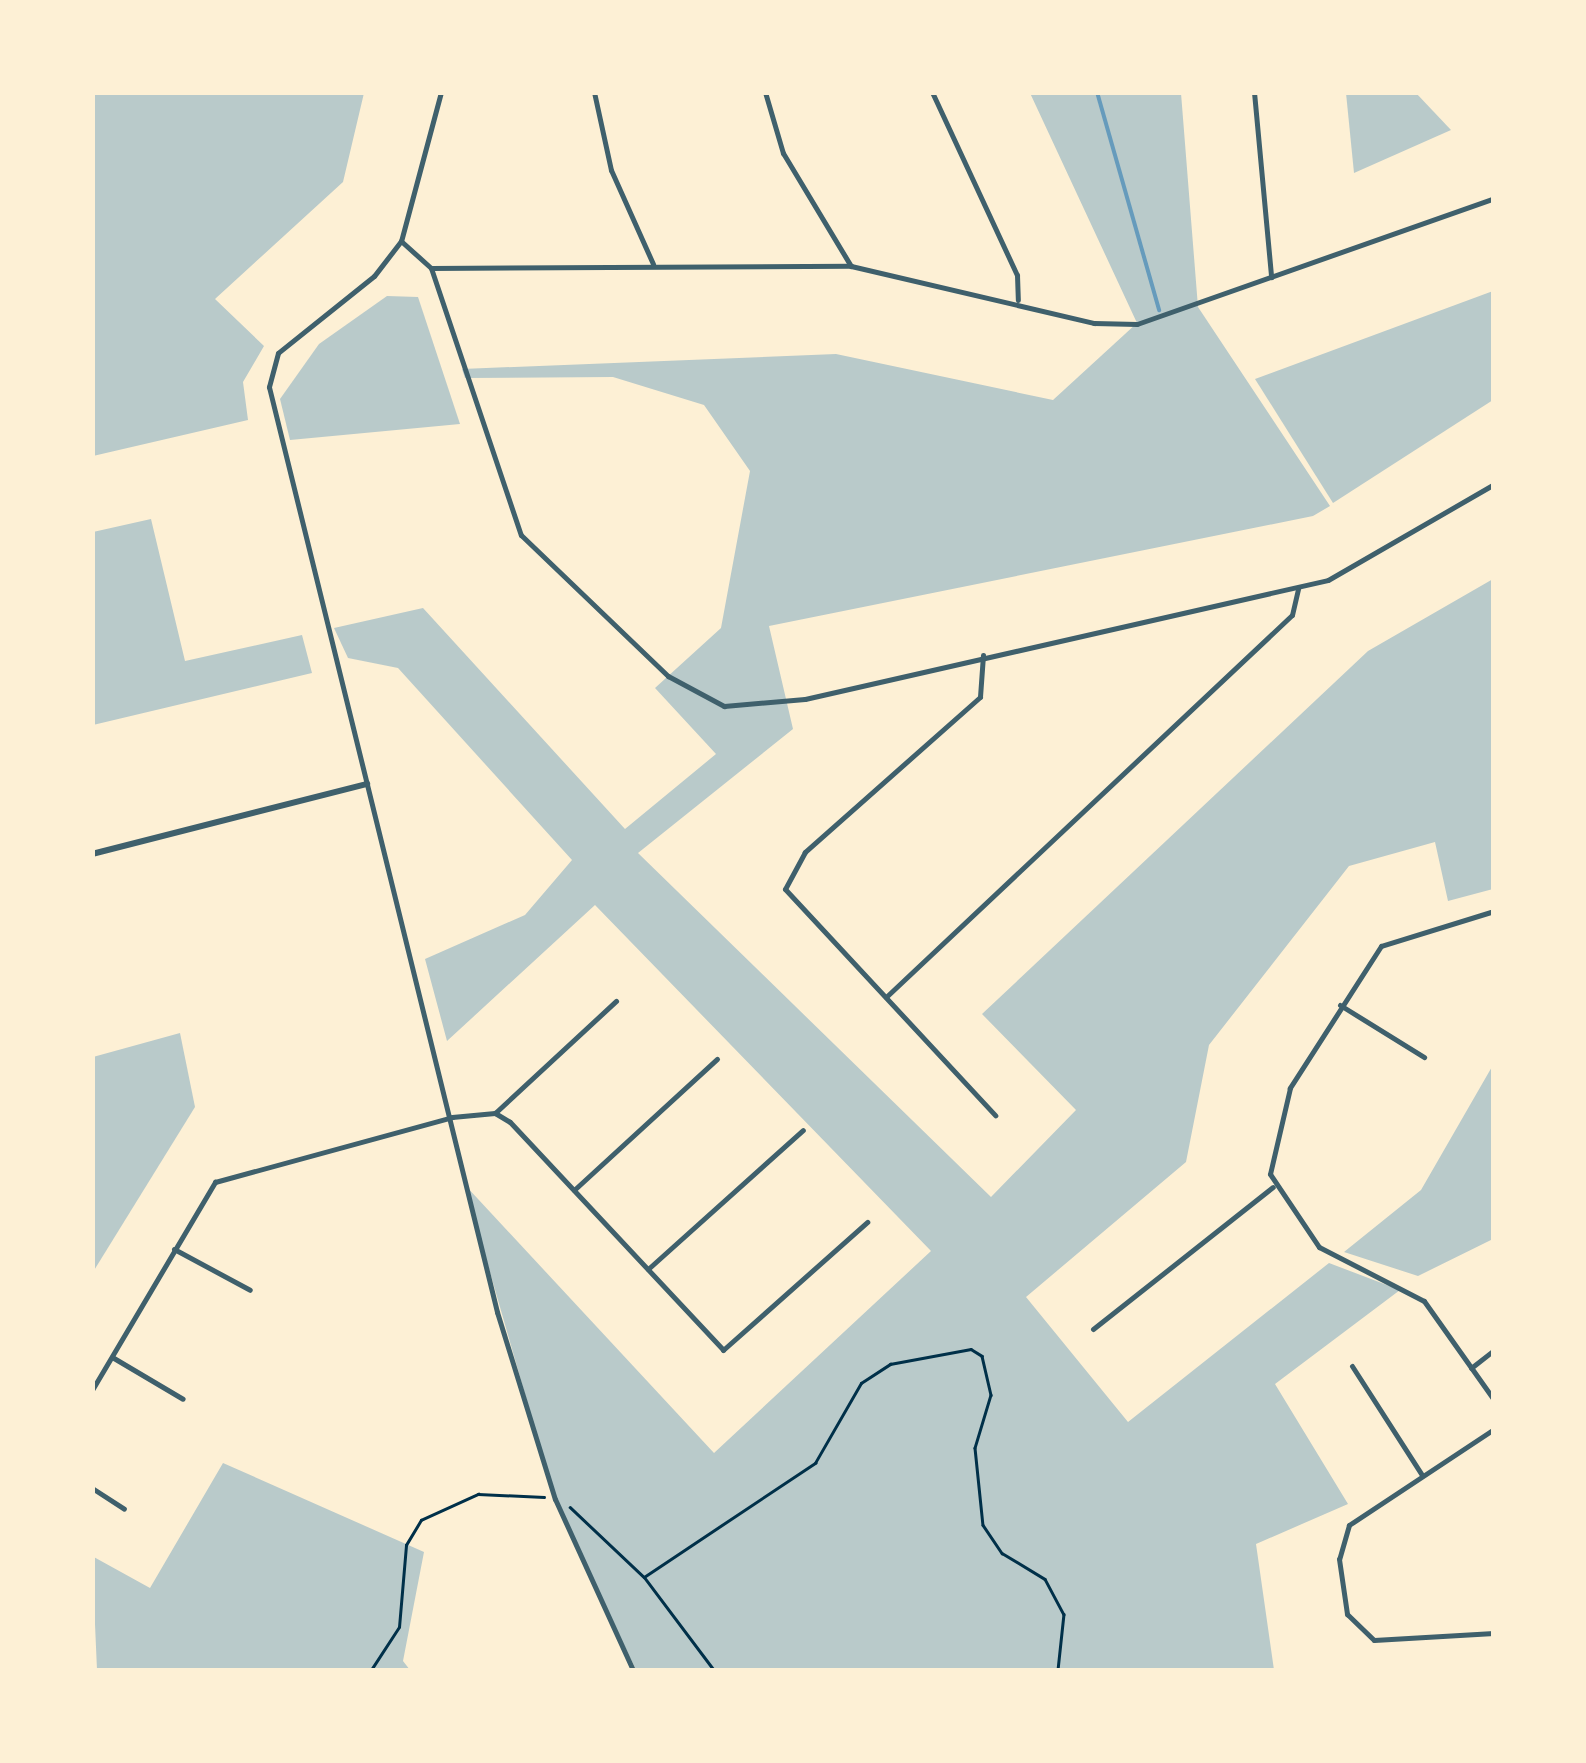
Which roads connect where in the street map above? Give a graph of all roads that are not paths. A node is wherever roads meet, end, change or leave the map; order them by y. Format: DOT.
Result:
graph roads {
  1 [pos="442,92"];
  2 [pos="594,92"];
  3 [pos="765,92"];
  4 [pos="932,92"];
  5 [pos="1254,92"];
  6 [pos="1494,198"];
  7 [pos="401,242"];
  8 [pos="653,264"];
  9 [pos="851,266"];
  10 [pos="432,268"];
  11 [pos="1271,277"];
  12 [pos="1018,300"];
  13 [pos="1494,484"];
  14 [pos="1298,588"];
  15 [pos="983,656"];
  16 [pos="367,784"];
  17 [pos="92,854"];
  18 [pos="1494,911"];
  19 [pos="886,997"];
  20 [pos="616,1001"];
  21 [pos="1340,1004"];
  22 [pos="1424,1057"];
  23 [pos="718,1059"];
  24 [pos="496,1112"];
  25 [pos="995,1114"];
  26 [pos="452,1117"];
  27 [pos="803,1130"];
  28 [pos="1273,1187"];
  29 [pos="574,1190"];
  30 [pos="867,1222"];
  31 [pos="174,1249"];
  32 [pos="648,1269"];
  33 [pos="250,1290"];
  34 [pos="1093,1329"];
  35 [pos="1494,1350"];
  36 [pos="112,1356"];
  37 [pos="1352,1366"];
  38 [pos="1471,1368"];
  39 [pos="92,1390"];
  40 [pos="183,1399"];
  41 [pos="1494,1400"];
  42 [pos="1494,1429"];
  43 [pos="1422,1476"];
  44 [pos="92,1488"];
  45 [pos="124,1508"];
  46 [pos="1494,1633"];
  47 [pos="633,1670"];
  1 -- 7 [label="street"];
  2 -- 8 [label="street"];
  3 -- 9 [label="street"];
  4 -- 12 [label="street"];
  5 -- 11 [label="street"];
  6 -- 11 [label="street"];
  7 -- 10 [label="street"];
  7 -- 16 [label="street"];
  8 -- 9 [label="street"];
  8 -- 10 [label="street"];
  9 -- 12 [label="street"];
  10 -- 15 [label="street"];
  11 -- 12 [label="street"];
  13 -- 14 [label="street"];
  14 -- 15 [label="street"];
  14 -- 19 [label="street"];
  15 -- 19 [label="street"];
  16 -- 17 [label="street"];
  16 -- 26 [label="street"];
  18 -- 21 [label="street"];
  19 -- 25 [label="street"];
  20 -- 24 [label="street"];
  21 -- 22 [label="street"];
  21 -- 28 [label="street"];
  23 -- 29 [label="street"];
  24 -- 26 [label="street"];
  24 -- 29 [label="street"];
  26 -- 31 [label="street"];
  26 -- 47 [label="street"];
  27 -- 32 [label="street"];
  28 -- 34 [label="street"];
  28 -- 38 [label="street"];
  29 -- 32 [label="street"];
  30 -- 32 [label="street"];
  31 -- 33 [label="street"];
  31 -- 36 [label="street"];
  35 -- 38 [label="street"];
  36 -- 39 [label="street"];
  36 -- 40 [label="street"];
  37 -- 43 [label="street"];
  38 -- 41 [label="street"];
  42 -- 43 [label="street"];
  43 -- 46 [label="street"];
  44 -- 45 [label="street"];
}
